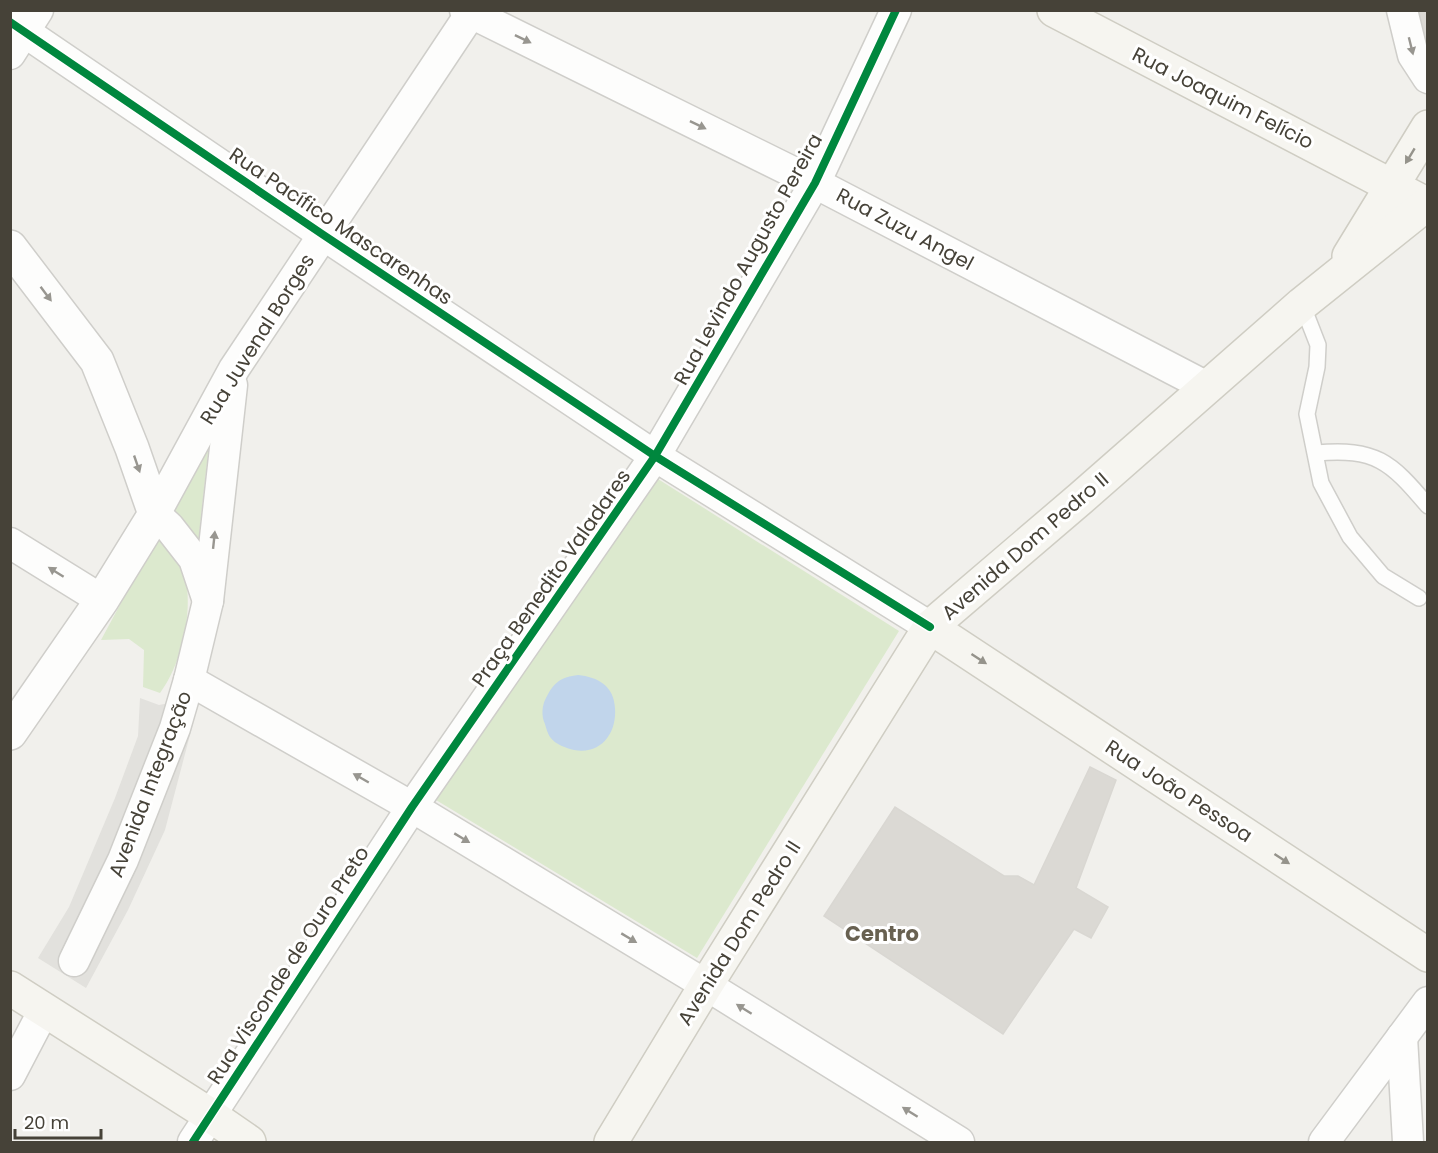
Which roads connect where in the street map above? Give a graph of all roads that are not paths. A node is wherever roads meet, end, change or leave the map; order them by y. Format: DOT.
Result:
graph roads {
  1 [pos="896,10"];
  2 [pos="1054,10"];
  3 [pos="1402,10"];
  4 [pos="470,12"];
  5 [pos="21,29"];
  6 [pos="1428,78"];
  7 [pos="1428,126"];
  8 [pos="815,183"];
  9 [pos="1392,186"];
  10 [pos="1427,204"];
  11 [pos="322,234"];
  12 [pos="10,247"];
  13 [pos="1339,273"];
  14 [pos="1302,303"];
  15 [pos="234,369"];
  16 [pos="1207,387"];
  17 [pos="1316,453"];
  18 [pos="655,456"];
  19 [pos="1428,506"];
  20 [pos="155,514"];
  21 [pos="10,543"];
  22 [pos="1419,598"];
  23 [pos="102,600"];
  24 [pos="208,601"];
  25 [pos="930,627"];
  26 [pos="189,680"];
  27 [pos="10,733"];
  28 [pos="412,807"];
  29 [pos="1428,955"];
  30 [pos="74,961"];
  31 [pos="706,985"];
  32 [pos="10,988"];
  33 [pos="1428,1002"];
  34 [pos="44,1010"];
  35 [pos="1402,1037"];
  36 [pos="10,1075"];
  37 [pos="210,1115"];
  38 [pos="193,1143"];
  39 [pos="249,1143"];
  40 [pos="610,1143"];
  41 [pos="959,1143"];
  42 [pos="1324,1143"];
  43 [pos="1408,1143"];
  1 -- 8 [label="street, Rua Levindo Augusto Pereira"];
  2 -- 9 [label="main road, Rua Joaquim Felício"];
  3 -- 6 [label="street, one-way"];
  4 -- 8 [label="street, Rua Zuzu Angel, one-way"];
  4 -- 11 [label="street, Rua Juvenal Borges"];
  5 -- 11 [label="street, Rua Pacífico Mascarenhas"];
  7 -- 9 [label="main road, Avenida Dom Pedro II, one-way"];
  8 -- 16 [label="street, Rua Zuzu Angel"];
  8 -- 18 [label="street, Rua Levindo Augusto Pereira"];
  9 -- 10 [label="main road, Rua Joaquim Felício"];
  9 -- 13 [label="main road, Avenida Dom Pedro II"];
  10 -- 13 [label="main road"];
  11 -- 15 [label="street, Rua Juvenal Borges"];
  11 -- 18 [label="street, Rua Pacífico Mascarenhas"];
  12 -- 20 [label="street, one-way"];
  13 -- 14 [label="main road, Avenida Dom Pedro II"];
  14 -- 16 [label="main road, Avenida Dom Pedro II"];
  14 -- 17 [label="lane"];
  15 -- 20 [label="street, Rua Juvenal Borges"];
  24 -- 15 [label="street, Avenida Integração, one-way"];
  16 -- 25 [label="main road, Avenida Dom Pedro II"];
  17 -- 19 [label="lane"];
  17 -- 22 [label="lane"];
  18 -- 25 [label="street"];
  18 -- 28 [label="street, Praça Benedito Valadares"];
  20 -- 23 [label="street, Rua Juvenal Borges"];
  20 -- 24 [label="street"];
  23 -- 21 [label="street, one-way"];
  23 -- 27 [label="street, Rua Juvenal Borges"];
  24 -- 26 [label="street, Avenida Integração"];
  25 -- 29 [label="main road, Rua João Pessoa, one-way"];
  25 -- 31 [label="main road, Avenida Dom Pedro II"];
  28 -- 26 [label="street, one-way"];
  26 -- 30 [label="street, Avenida Integração"];
  28 -- 31 [label="street, one-way"];
  28 -- 37 [label="street, Rua Visconde de Ouro Preto"];
  31 -- 40 [label="main road, Avenida Dom Pedro II"];
  41 -- 31 [label="street, one-way"];
  32 -- 34 [label="main road"];
  33 -- 35 [label="street"];
  34 -- 36 [label="street"];
  34 -- 37 [label="main road"];
  35 -- 42 [label="street"];
  35 -- 43 [label="street"];
  37 -- 38 [label="street, Rua Visconde de Ouro Preto"];
  37 -- 39 [label="main road"];
}
